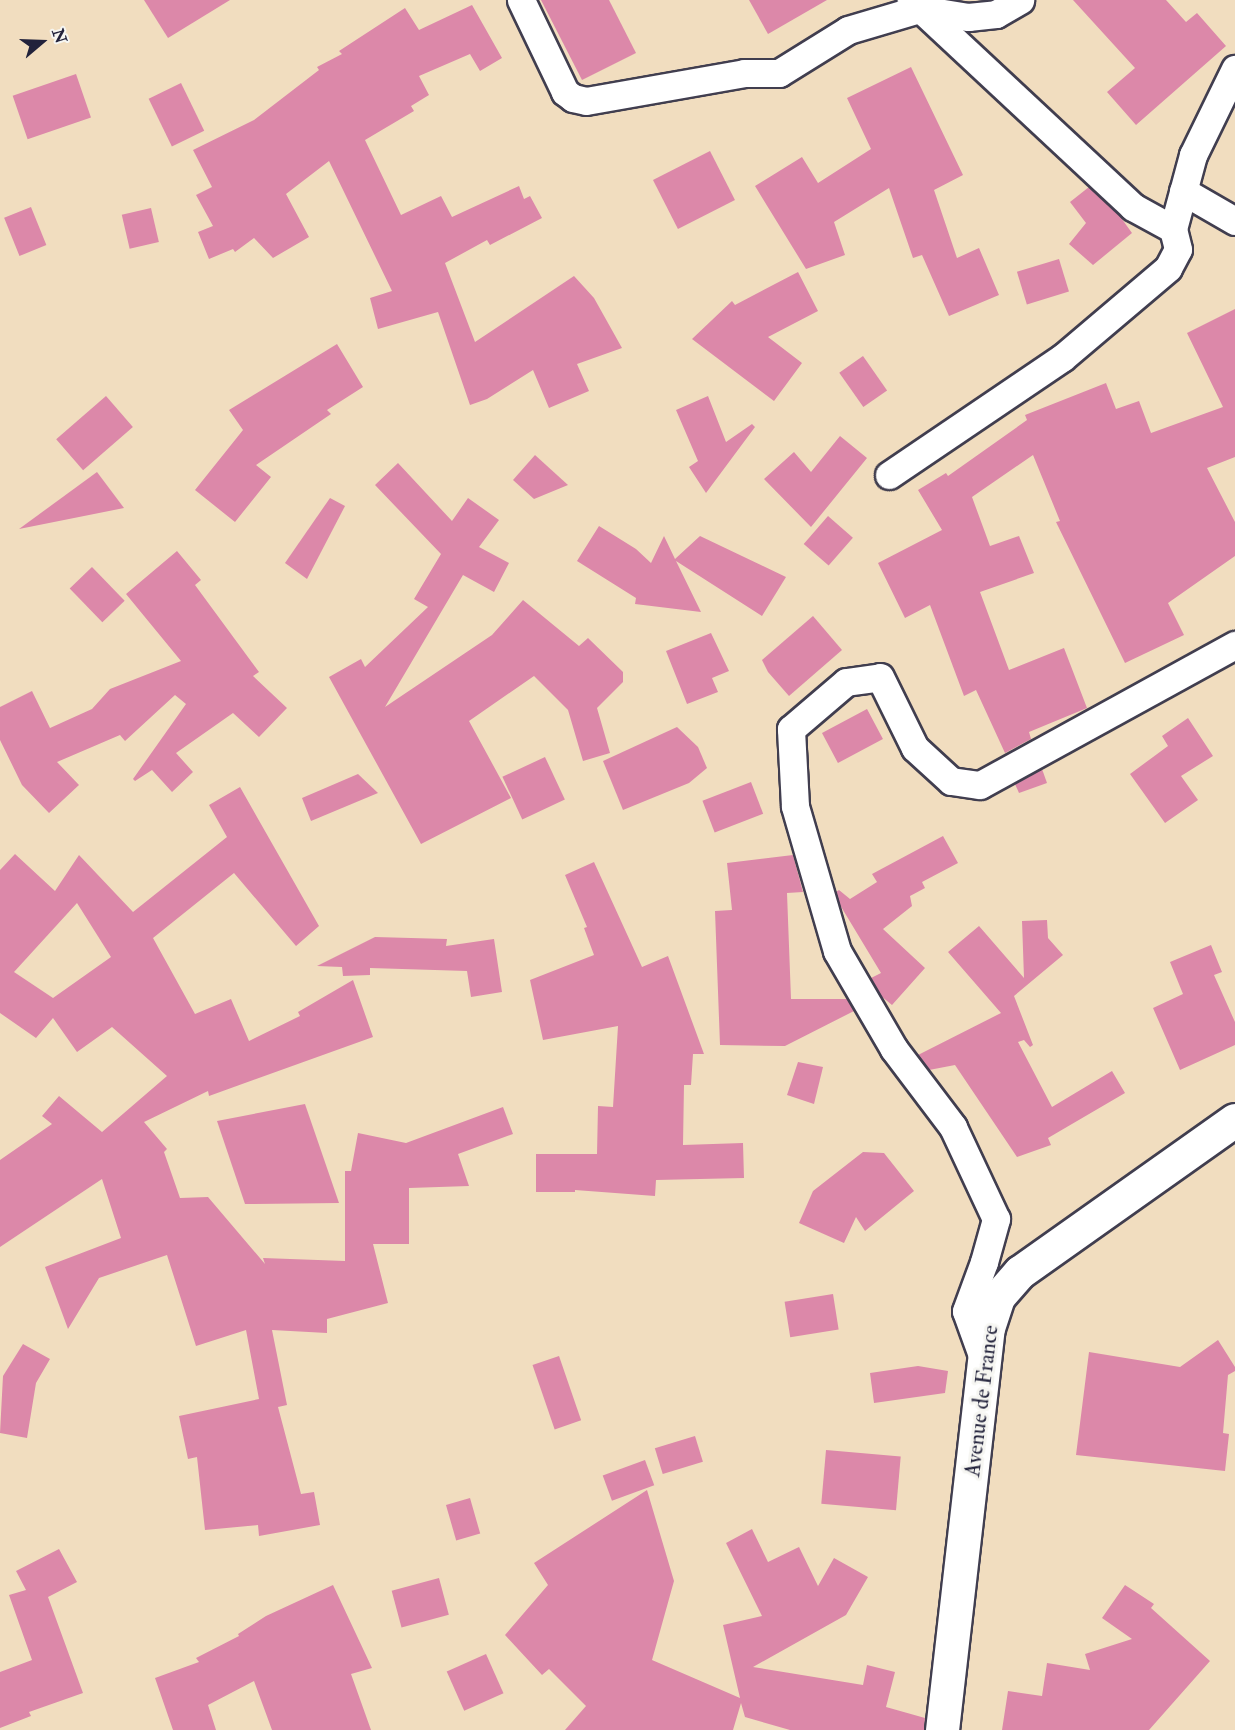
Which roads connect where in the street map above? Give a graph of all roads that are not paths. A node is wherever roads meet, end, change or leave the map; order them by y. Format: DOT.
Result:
graph roads {
  1 [pos="521,0"];
  2 [pos="1020,0"];
  3 [pos="915,4"];
  4 [pos="1235,69"];
  5 [pos="1183,191"];
  6 [pos="1235,222"];
  7 [pos="1173,229"];
  8 [pos="889,475"];
  9 [pos="1235,645"];
  10 [pos="1235,1120"];
  11 [pos="984,1363"];
  12 [pos="942,1730"];
  1 -- 3 [label="street"];
  2 -- 3 [label="street"];
  3 -- 7 [label="street"];
  4 -- 5 [label="street"];
  5 -- 6 [label="street"];
  5 -- 7 [label="street"];
  7 -- 8 [label="street"];
  9 -- 11 [label="street"];
  10 -- 11 [label="main road, Avenue de France"];
  11 -- 12 [label="main road, Avenue de France"];
}
